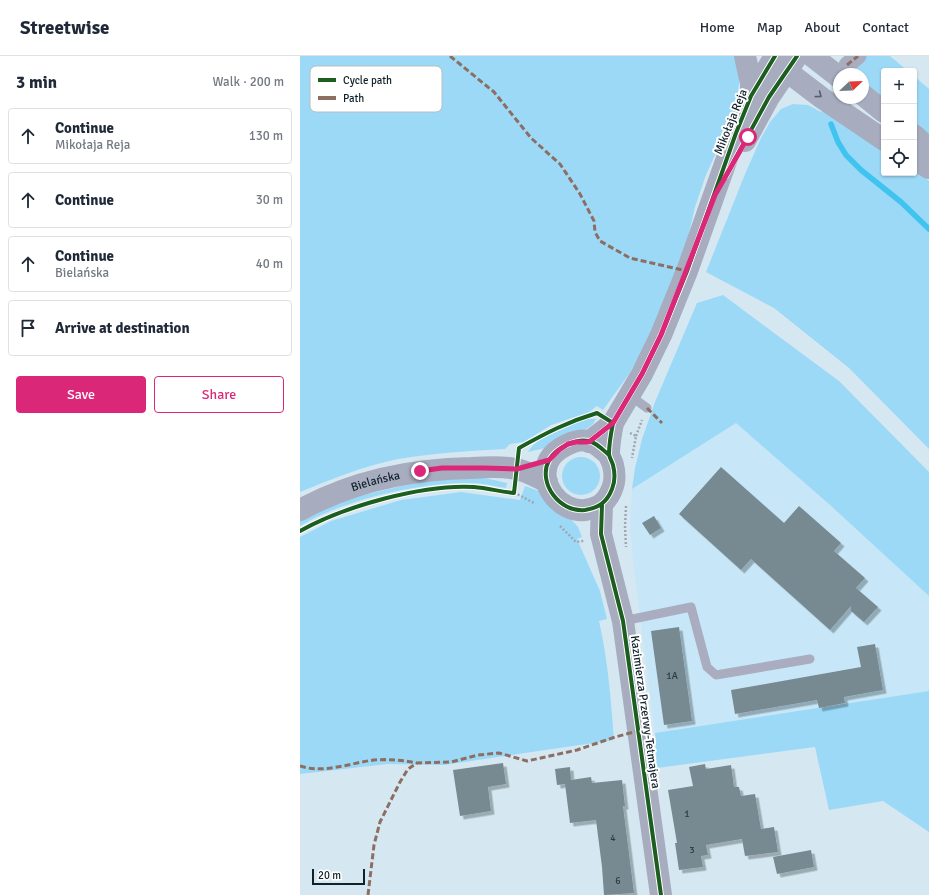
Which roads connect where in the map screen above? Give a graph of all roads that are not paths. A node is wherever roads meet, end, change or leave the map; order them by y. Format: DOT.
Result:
graph roads {
  1 [pos="745,56"];
  2 [pos="812,56"];
  3 [pos="780,60"];
  4 [pos="848,66"];
  5 [pos="751,96"];
  6 [pos="869,100"];
  7 [pos="881,110"];
  8 [pos="881,138"];
  9 [pos="917,139"];
  10 [pos="929,149"];
  11 [pos="917,162"];
  12 [pos="929,168"];
  13 [pos="715,195"];
  14 [pos="630,395"];
  15 [pos="647,408"];
  16 [pos="613,423"];
  17 [pos="589,442"];
  18 [pos="609,455"];
  19 [pos="549,460"];
  20 [pos="517,469"];
  21 [pos="547,482"];
  22 [pos="602,505"];
  23 [pos="300,510"];
  24 [pos="581,510"];
  25 [pos="593,540"];
  26 [pos="623,621"];
  27 [pos="810,659"];
  28 [pos="661,895"];
  1 -- 5 [label="street"];
  2 -- 4 [label="street"];
  3 -- 5 [label="street, Mikołaja Reja"];
  3 -- 8 [label="street, one-way"];
  3 -- 13 [label="street, Mikołaja Reja"];
  5 -- 13 [label="street, Mikołaja Reja"];
  6 -- 7 [label="street"];
  9 -- 10 [label="street"];
  11 -- 12 [label="street"];
  13 -- 14 [label="street, Mikołaja Reja"];
  14 -- 15 [label="lane"];
  14 -- 16 [label="street, Mikołaja Reja"];
  16 -- 17 [label="street, Mikołaja Reja"];
  16 -- 18 [label="street"];
  17 -- 18 [label="street"];
  17 -- 19 [label="street"];
  18 -- 22 [label="street"];
  19 -- 20 [label="street"];
  19 -- 21 [label="street"];
  20 -- 21 [label="street, Bielańska"];
  20 -- 23 [label="street, Bielańska"];
  21 -- 24 [label="street"];
  22 -- 24 [label="street"];
  22 -- 25 [label="street"];
  24 -- 25 [label="street"];
  25 -- 26 [label="street, Kazimierza Przerwy-Tetmajera"];
  26 -- 27 [label="lane"];
  26 -- 28 [label="street, Kazimierza Przerwy-Tetmajera"];
}
